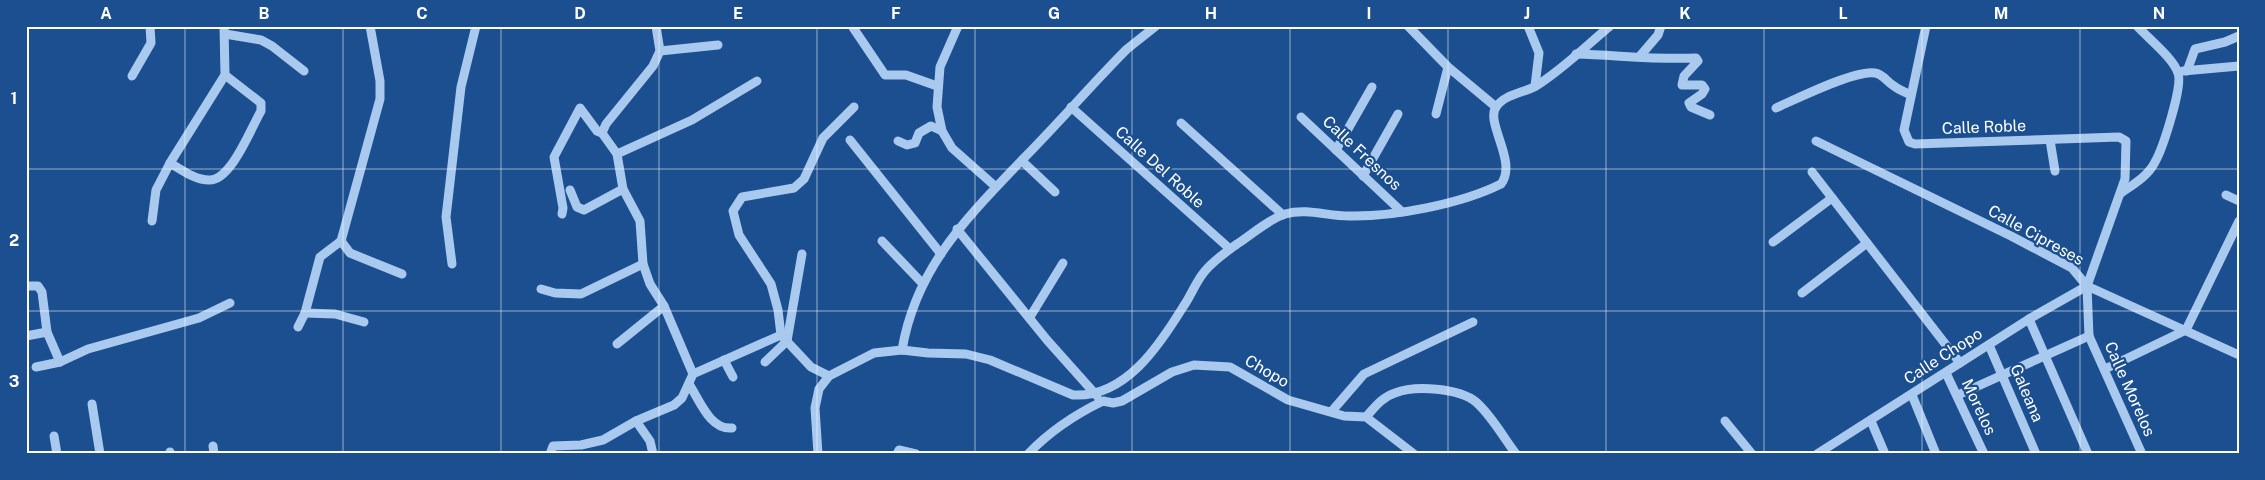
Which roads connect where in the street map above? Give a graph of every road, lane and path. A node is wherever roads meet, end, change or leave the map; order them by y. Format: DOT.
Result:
graph roads {
  1 [pos="150,26"];
  2 [pos="370,26"];
  3 [pos="476,26"];
  4 [pos="656,26"];
  5 [pos="852,26"];
  6 [pos="958,26"];
  7 [pos="1156,26"];
  8 [pos="1408,26"];
  9 [pos="1528,26"];
  10 [pos="1610,26"];
  11 [pos="1661,26"];
  12 [pos="1926,26"];
  13 [pos="2137,26"];
  14 [pos="225,30"];
  15 [pos="2239,36"];
  16 [pos="718,45"];
  17 [pos="660,51"];
  18 [pos="1576,54"];
  19 [pos="1640,56"];
  20 [pos="2239,66"];
  21 [pos="1448,67"];
  22 [pos="304,71"];
  23 [pos="2182,71"];
  24 [pos="225,75"];
  25 [pos="132,76"];
  26 [pos="757,81"];
  27 [pos="937,86"];
  28 [pos="1535,86"];
  29 [pos="1372,87"];
  30 [pos="1911,95"];
  31 [pos="854,107"];
  32 [pos="1071,107"];
  33 [pos="1496,107"];
  34 [pos="1776,108"];
  35 [pos="1398,114"];
  36 [pos="1436,114"];
  37 [pos="1710,115"];
  38 [pos="1301,117"];
  39 [pos="1182,123"];
  40 [pos="942,131"];
  41 [pos="602,134"];
  42 [pos="850,140"];
  43 [pos="2050,140"];
  44 [pos="898,141"];
  45 [pos="1816,141"];
  46 [pos="1336,150"];
  47 [pos="617,154"];
  48 [pos="1022,161"];
  49 [pos="170,163"];
  50 [pos="2055,171"];
  51 [pos="1812,172"];
  52 [pos="1364,176"];
  53 [pos="996,186"];
  54 [pos="622,189"];
  55 [pos="570,190"];
  56 [pos="1056,192"];
  57 [pos="2121,193"];
  58 [pos="2226,195"];
  59 [pos="1832,198"];
  60 [pos="2239,201"];
  61 [pos="1402,212"];
  62 [pos="562,214"];
  63 [pos="1283,215"];
  64 [pos="152,220"];
  65 [pos="2239,221"];
  66 [pos="957,229"];
  67 [pos="342,241"];
  68 [pos="882,241"];
  69 [pos="1772,242"];
  70 [pos="1867,243"];
  71 [pos="1230,249"];
  72 [pos="802,254"];
  73 [pos="941,254"];
  74 [pos="1062,263"];
  75 [pos="452,264"];
  76 [pos="643,264"];
  77 [pos="402,274"];
  78 [pos="923,284"];
  79 [pos="26,286"];
  80 [pos="2086,286"];
  81 [pos="541,288"];
  82 [pos="1802,293"];
  83 [pos="230,303"];
  84 [pos="664,306"];
  85 [pos="305,313"];
  86 [pos="1030,316"];
  87 [pos="2029,319"];
  88 [pos="364,322"];
  89 [pos="1473,322"];
  90 [pos="298,328"];
  91 [pos="2186,330"];
  92 [pos="47,332"];
  93 [pos="26,336"];
  94 [pos="2090,336"];
  95 [pos="784,338"];
  96 [pos="617,344"];
  97 [pos="1989,345"];
  98 [pos="902,350"];
  99 [pos="2046,355"];
  100 [pos="2239,355"];
  101 [pos="724,360"];
  102 [pos="60,362"];
  103 [pos="765,362"];
  104 [pos="1960,363"];
  105 [pos="36,367"];
  106 [pos="2105,369"];
  107 [pos="1946,373"];
  108 [pos="693,374"];
  109 [pos="2003,374"];
  110 [pos="733,376"];
  111 [pos="829,376"];
  112 [pos="689,384"];
  113 [pos="1093,392"];
  114 [pos="1912,395"];
  115 [pos="1958,395"];
  116 [pos="1103,401"];
  117 [pos="92,404"];
  118 [pos="1332,411"];
  119 [pos="1366,417"];
  120 [pos="636,421"];
  121 [pos="1725,421"];
  122 [pos="1871,421"];
  123 [pos="732,428"];
  124 [pos="54,436"];
  125 [pos="898,452"];
  126 [pos="57,454"];
  127 [pos="100,454"];
  128 [pos="550,454"];
  129 [pos="653,454"];
  130 [pos="818,454"];
  131 [pos="916,454"];
  132 [pos="1028,454"];
  133 [pos="1414,454"];
  134 [pos="1516,454"];
  135 [pos="1752,454"];
  136 [pos="1818,454"];
  137 [pos="1885,454"];
  138 [pos="1936,454"];
  139 [pos="1984,454"];
  140 [pos="2036,454"];
  141 [pos="2088,454"];
  142 [pos="2142,454"];
  1 -- 25 [label="street"];
  2 -- 67 [label="street"];
  3 -- 75 [label="street"];
  4 -- 17 [label="street"];
  5 -- 27 [label="street"];
  6 -- 27 [label="street"];
  7 -- 32 [label="street"];
  8 -- 21 [label="street"];
  9 -- 28 [label="street"];
  10 -- 18 [label="street"];
  11 -- 19 [label="street"];
  12 -- 30 [label="street, Calle Roble"];
  13 -- 23 [label="street"];
  14 -- 22 [label="street"];
  14 -- 24 [label="street"];
  15 -- 23 [label="street"];
  16 -- 17 [label="street"];
  17 -- 41 [label="street"];
  18 -- 19 [label="street"];
  18 -- 28 [label="street"];
  19 -- 37 [label="street"];
  20 -- 23 [label="street"];
  21 -- 33 [label="street"];
  21 -- 36 [label="street"];
  23 -- 57 [label="street"];
  24 -- 49 [label="street"];
  24 -- 49 [label="street"];
  26 -- 47 [label="street"];
  27 -- 40 [label="street"];
  28 -- 33 [label="street"];
  29 -- 46 [label="street"];
  30 -- 34 [label="street"];
  30 -- 43 [label="street, Calle Roble"];
  31 -- 95 [label="street"];
  32 -- 48 [label="street"];
  32 -- 71 [label="street, Calle Del Roble"];
  33 -- 61 [label="street"];
  35 -- 52 [label="street"];
  38 -- 46 [label="street, Calle Fresnos"];
  39 -- 63 [label="street"];
  40 -- 44 [label="street"];
  40 -- 53 [label="street"];
  41 -- 47 [label="street"];
  41 -- 62 [label="street"];
  42 -- 73 [label="street"];
  43 -- 50 [label="street"];
  43 -- 57 [label="street, Calle Roble"];
  45 -- 80 [label="street, Calle Cipreses"];
  46 -- 52 [label="street, Calle Fresnos"];
  47 -- 54 [label="street"];
  48 -- 53 [label="street"];
  48 -- 56 [label="street"];
  49 -- 64 [label="street"];
  51 -- 59 [label="street"];
  52 -- 61 [label="street, Calle Fresnos"];
  53 -- 66 [label="street"];
  54 -- 55 [label="street"];
  54 -- 76 [label="street"];
  57 -- 80 [label="street"];
  58 -- 60 [label="street"];
  59 -- 69 [label="street"];
  59 -- 70 [label="street"];
  61 -- 63 [label="street"];
  63 -- 71 [label="street"];
  65 -- 91 [label="street"];
  66 -- 73 [label="street"];
  66 -- 86 [label="street"];
  67 -- 77 [label="street"];
  67 -- 85 [label="street"];
  68 -- 78 [label="street"];
  70 -- 82 [label="street"];
  70 -- 104 [label="street"];
  71 -- 113 [label="street"];
  72 -- 95 [label="street"];
  73 -- 78 [label="street"];
  74 -- 86 [label="street"];
  76 -- 81 [label="street"];
  76 -- 84 [label="street"];
  78 -- 98 [label="street"];
  79 -- 92 [label="street"];
  80 -- 87 [label="street, Calle Chopo"];
  80 -- 91 [label="street, Calle Cipreses"];
  80 -- 94 [label="street, Calle Morelos"];
  83 -- 102 [label="street"];
  84 -- 96 [label="street"];
  84 -- 108 [label="street"];
  85 -- 88 [label="street"];
  85 -- 90 [label="street"];
  86 -- 113 [label="street"];
  87 -- 97 [label="street, Calle Chopo"];
  87 -- 99 [label="street"];
  89 -- 118 [label="street"];
  91 -- 100 [label="street, Calle Cipreses"];
  91 -- 106 [label="street"];
  92 -- 93 [label="street"];
  92 -- 102 [label="street"];
  94 -- 99 [label="street, Calle Morelos"];
  94 -- 106 [label="street, Calle Morelos"];
  95 -- 101 [label="street"];
  95 -- 103 [label="street"];
  95 -- 111 [label="street"];
  97 -- 104 [label="street, Calle Chopo"];
  97 -- 109 [label="street, Galeana"];
  98 -- 111 [label="street"];
  98 -- 113 [label="street"];
  99 -- 109 [label="street, Calle Morelos"];
  99 -- 141 [label="street"];
  101 -- 108 [label="street"];
  101 -- 110 [label="street"];
  102 -- 105 [label="street"];
  104 -- 107 [label="street, Calle Chopo"];
  106 -- 142 [label="street, Calle Morelos"];
  107 -- 114 [label="street, Calle Chopo"];
  107 -- 115 [label="street, Morelos"];
  108 -- 112 [label="street"];
  109 -- 115 [label="street, Calle Morelos"];
  109 -- 140 [label="street, Galeana"];
  111 -- 130 [label="street"];
  112 -- 120 [label="street"];
  112 -- 123 [label="street"];
  113 -- 116 [label="street"];
  114 -- 122 [label="street, Calle Chopo"];
  114 -- 138 [label="street"];
  115 -- 139 [label="street, Morelos"];
  116 -- 118 [label="street, Chopo"];
  116 -- 132 [label="street, Chopo"];
  117 -- 127 [label="street"];
  118 -- 119 [label="street, Chopo"];
  119 -- 133 [label="street"];
  119 -- 134 [label="street"];
  120 -- 128 [label="street"];
  120 -- 129 [label="street"];
  121 -- 135 [label="street"];
  122 -- 136 [label="street, Calle Chopo"];
  122 -- 137 [label="street"];
  124 -- 126 [label="street"];
  125 -- 131 [label="street"];
}
